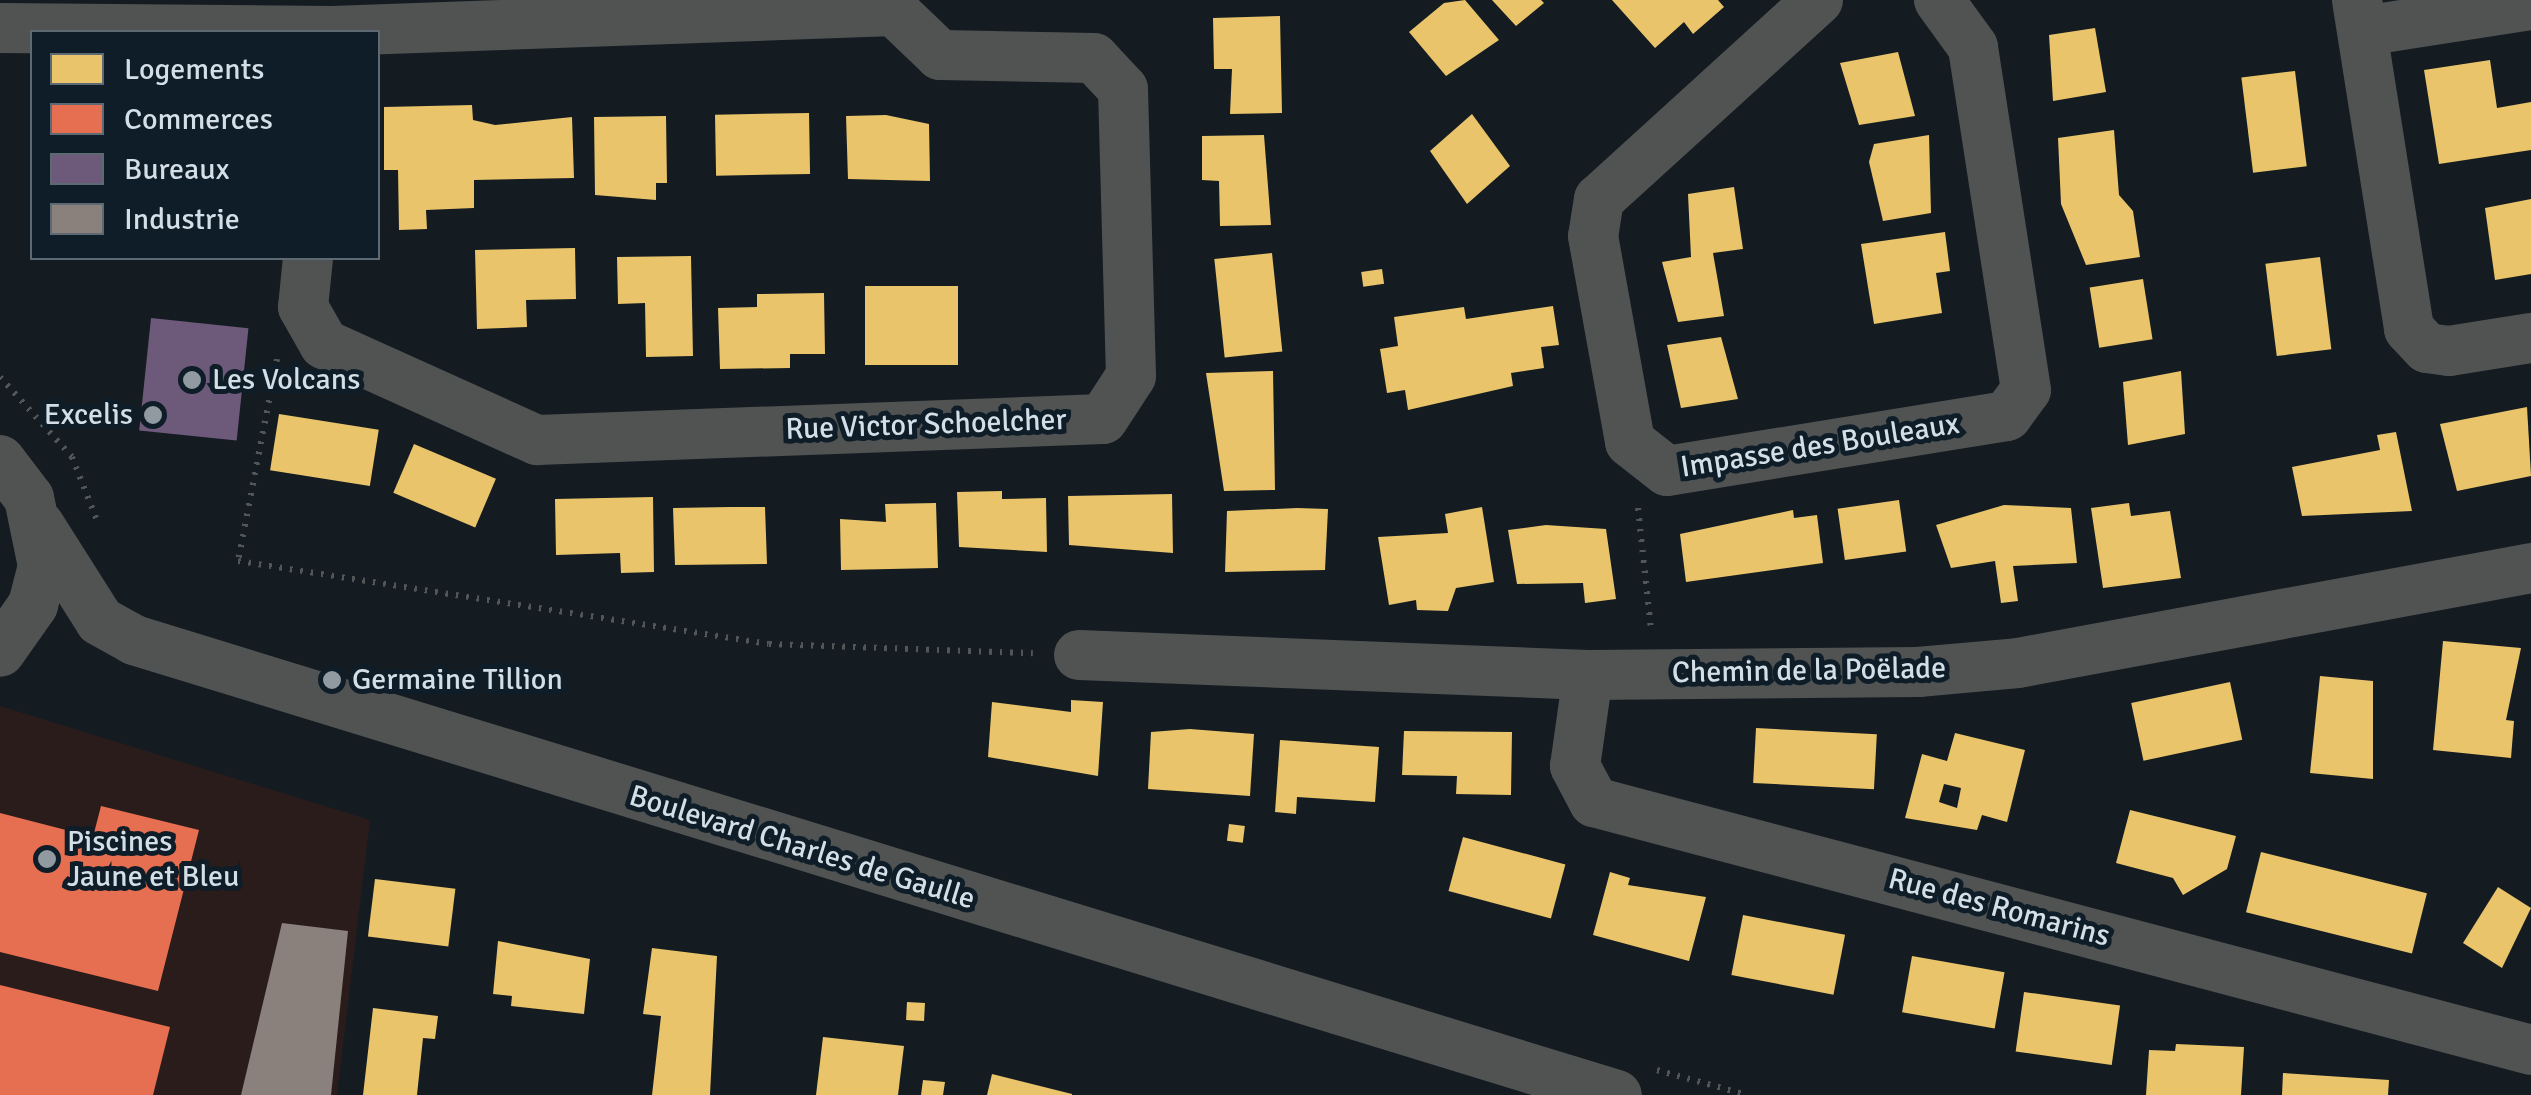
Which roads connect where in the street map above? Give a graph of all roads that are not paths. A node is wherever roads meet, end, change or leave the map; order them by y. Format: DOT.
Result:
graph roads {
  1 [pos="1818,0"];
  2 [pos="1938,0"];
  3 [pos="894,5"];
  4 [pos="2531,5"];
  5 [pos="2360,15"];
  6 [pos="0,28"];
  7 [pos="166,30"];
  8 [pos="374,30"];
  9 [pos="308,260"];
  10 [pos="2531,338"];
  11 [pos="0,460"];
  12 [pos="40,526"];
  13 [pos="2531,568"];
  14 [pos="0,652"];
  15 [pos="1080,655"];
  16 [pos="1588,675"];
  17 [pos="2531,1050"];
  18 [pos="1617,1095"];
  1 -- 2 [label="street, Impasse des Bouleaux"];
  3 -- 8 [label="street"];
  3 -- 9 [label="street, Rue Victor Schoelcher"];
  4 -- 5 [label="street"];
  5 -- 10 [label="street"];
  6 -- 7 [label="street"];
  11 -- 12 [label="street, Boulevard Charles de Gaulle"];
  12 -- 14 [label="street"];
  12 -- 18 [label="street, Boulevard Charles de Gaulle"];
  13 -- 16 [label="street, Chemin de la Poëlade"];
  15 -- 16 [label="street, Chemin de la Poëlade"];
  16 -- 17 [label="street, Rue des Romarins"];
}
